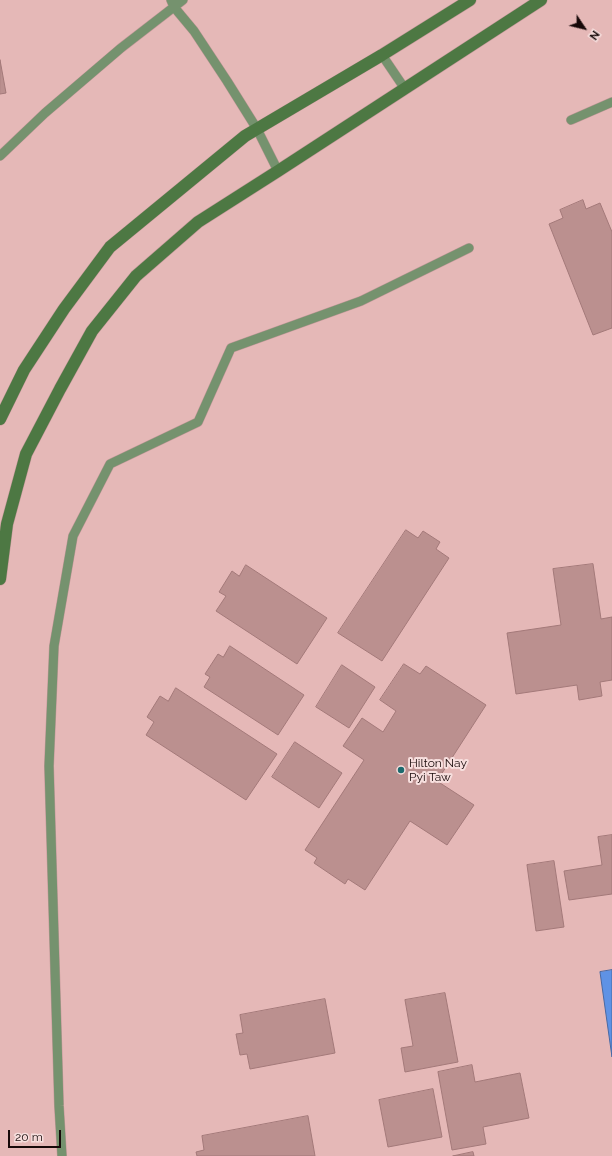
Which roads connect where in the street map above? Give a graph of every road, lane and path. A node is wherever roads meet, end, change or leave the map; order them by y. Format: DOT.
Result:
graph roads {
  1 [pos="183,0"];
  2 [pos="470,0"];
  3 [pos="541,0"];
  4 [pos="172,3"];
  5 [pos="382,56"];
  6 [pos="405,89"];
  7 [pos="612,102"];
  8 [pos="571,120"];
  9 [pos="257,129"];
  10 [pos="0,156"];
  11 [pos="278,171"];
  12 [pos="469,248"];
  13 [pos="0,419"];
  14 [pos="0,579"];
  15 [pos="62,1156"];
  1 -- 4 [label="lane"];
  2 -- 5 [label="main road"];
  3 -- 6 [label="main road"];
  4 -- 9 [label="lane"];
  4 -- 10 [label="lane"];
  5 -- 6 [label="lane"];
  5 -- 9 [label="main road"];
  6 -- 11 [label="main road"];
  7 -- 8 [label="lane"];
  9 -- 11 [label="lane"];
  9 -- 13 [label="main road"];
  11 -- 14 [label="main road"];
  12 -- 15 [label="lane"];
}
